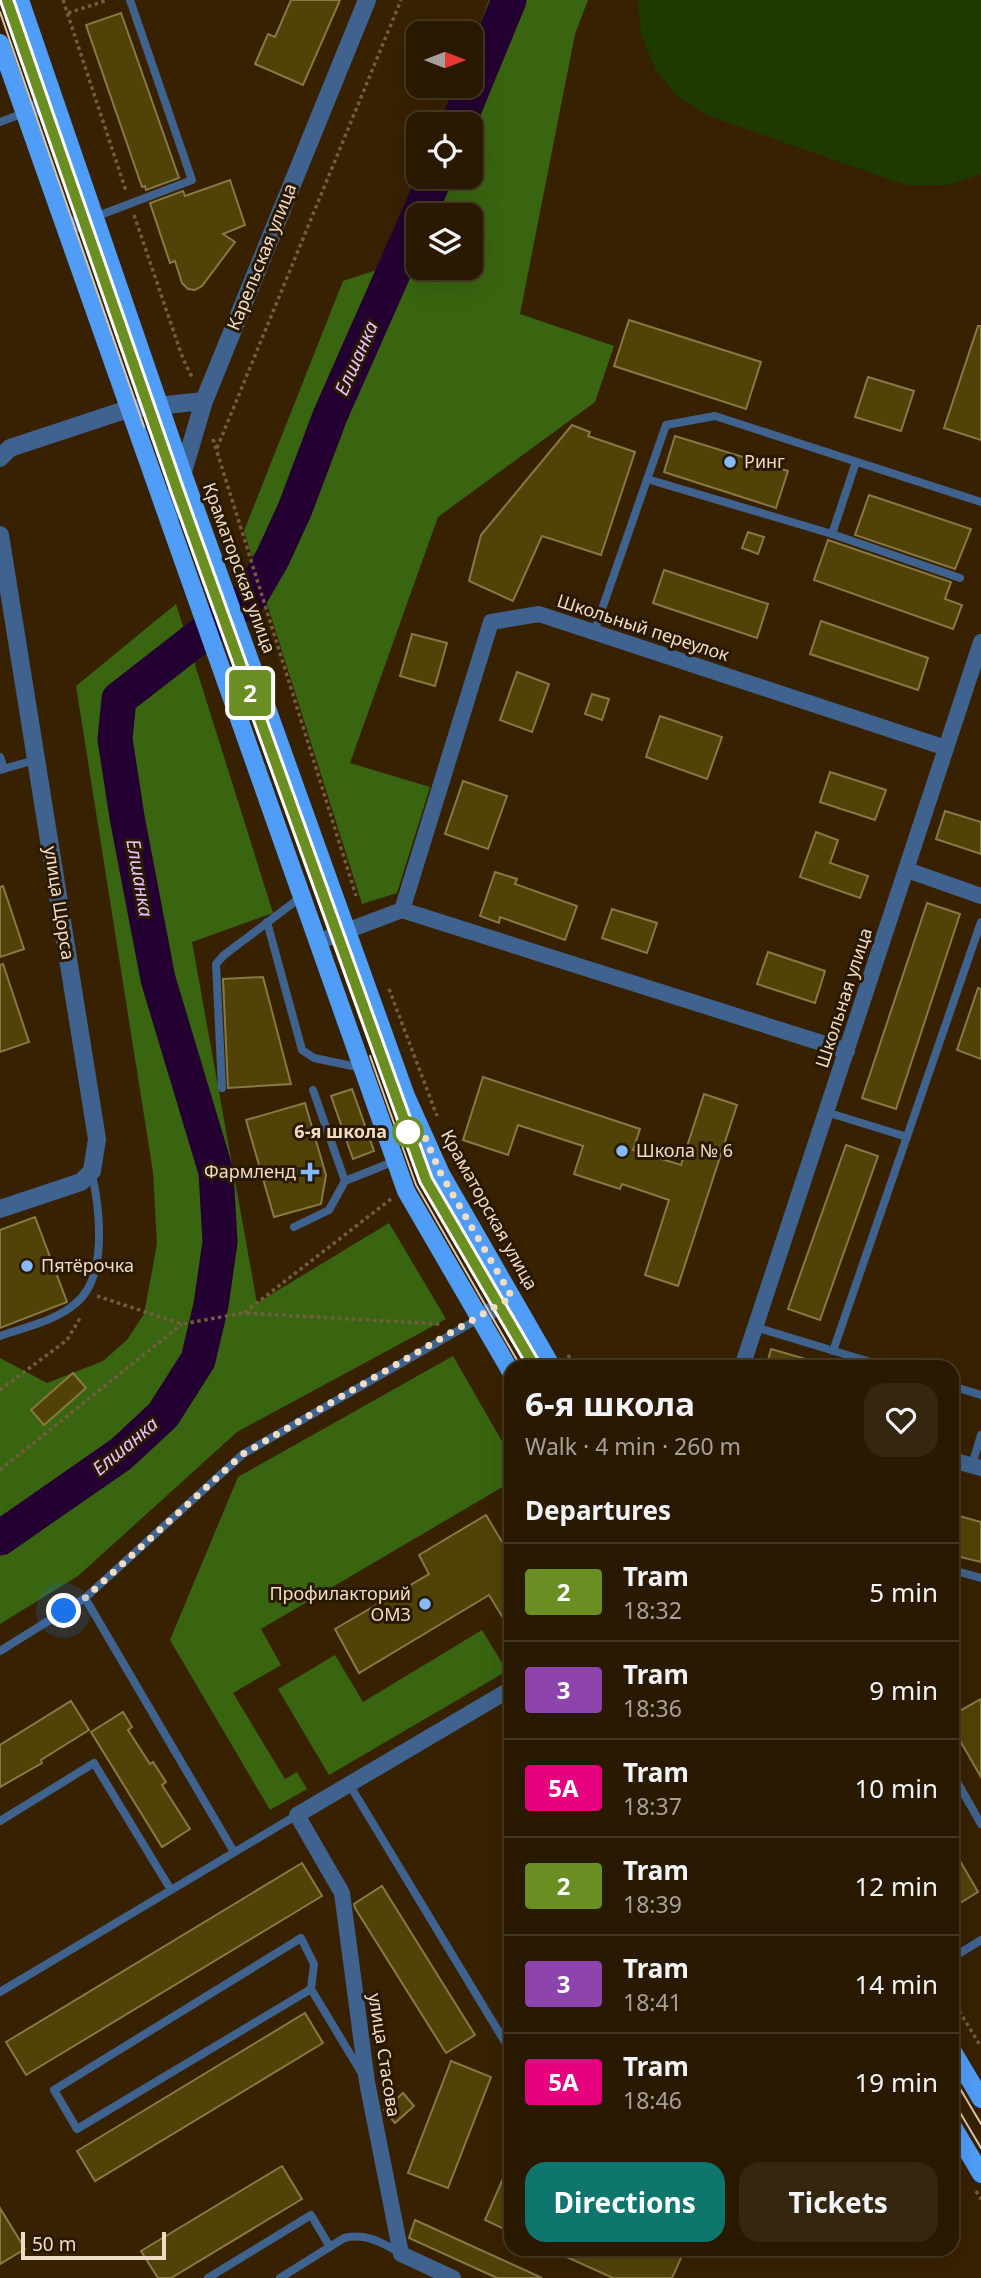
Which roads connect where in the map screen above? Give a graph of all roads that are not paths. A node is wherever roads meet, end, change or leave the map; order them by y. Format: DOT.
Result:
graph roads {
  1 [pos="20,0"];
  2 [pos="130,0"];
  3 [pos="367,0"];
  4 [pos="0,43"];
  5 [pos="55,101"];
  6 [pos="24,113"];
  7 [pos="0,122"];
  8 [pos="95,217"];
  9 [pos="65,228"];
  10 [pos="204,401"];
  11 [pos="160,407"];
  12 [pos="128,409"];
  13 [pos="0,458"];
  14 [pos="856,461"];
  15 [pos="183,474"];
  16 [pos="647,479"];
  17 [pos="981,502"];
  18 [pos="169,519"];
  19 [pos="0,534"];
  20 [pos="832,534"];
  21 [pos="960,578"];
  22 [pos="594,632"];
  23 [pos="981,642"];
  24 [pos="947,748"];
  25 [pos="0,757"];
  26 [pos="35,760"];
  27 [pos="2,770"];
  28 [pos="906,870"];
  29 [pos="303,895"];
  30 [pos="981,896"];
  31 [pos="402,910"];
  32 [pos="267,922"];
  33 [pos="981,922"];
  34 [pos="346,931"];
  35 [pos="320,941"];
  36 [pos="847,1051"];
  37 [pos="364,1069"];
  38 [pos="222,1088"];
  39 [pos="313,1090"];
  40 [pos="827,1112"];
  41 [pos="907,1137"];
  42 [pos="396,1161"];
  43 [pos="92,1171"];
  44 [pos="345,1181"];
  45 [pos="0,1209"];
  46 [pos="294,1227"];
  47 [pos="512,1297"];
  48 [pos="474,1322"];
  49 [pos="755,1327"];
  50 [pos="0,1336"];
  51 [pos="833,1351"];
  52 [pos="548,1360"];
  53 [pos="744,1360"];
  54 [pos="863,1360"];
  55 [pos="504,1363"];
  56 [pos="959,1388"];
  57 [pos="981,1395"];
  58 [pos="981,1434"];
  59 [pos="959,1462"];
  60 [pos="976,1466"];
  61 [pos="959,1572"];
  62 [pos="981,1577"];
  63 [pos="85,1598"];
  64 [pos="0,1651"];
  65 [pos="504,1693"];
  66 [pos="349,1784"];
  67 [pos="959,1785"];
  68 [pos="297,1815"];
  69 [pos="0,1821"];
  70 [pos="981,1824"];
  71 [pos="234,1853"];
  72 [pos="171,1891"];
  73 [pos="981,1940"];
  74 [pos="959,1954"];
  75 [pos="311,1989"];
  76 [pos="0,1992"];
  77 [pos="504,2040"];
  78 [pos="959,2062"];
  79 [pos="367,2082"];
  80 [pos="981,2099"];
  81 [pos="959,2136"];
  82 [pos="981,2174"];
  83 [pos="330,2247"];
  84 [pos="401,2254"];
  85 [pos="208,2278"];
  86 [pos="280,2278"];
  87 [pos="453,2278"];
  1 -- 5 [label="main road, Краматорская улица"];
  2 -- 8 [label="lane"];
  3 -- 10 [label="street, Карельская улица"];
  4 -- 6 [label="main road"];
  5 -- 6 [label="street"];
  5 -- 8 [label="main road, Краматорская улица"];
  6 -- 7 [label="lane"];
  6 -- 9 [label="main road"];
  8 -- 9 [label="street"];
  8 -- 11 [label="main road, Краматорская улица"];
  9 -- 12 [label="main road"];
  10 -- 11 [label="street"];
  10 -- 15 [label="street, Карельская улица"];
  11 -- 12 [label="street"];
  11 -- 15 [label="main road, Краматорская улица"];
  12 -- 13 [label="street"];
  12 -- 18 [label="main road"];
  14 -- 16 [label="lane"];
  14 -- 17 [label="lane"];
  14 -- 20 [label="lane"];
  15 -- 18 [label="street, Карельская улица"];
  15 -- 34 [label="main road, Краматорская улица"];
  16 -- 20 [label="lane"];
  16 -- 22 [label="lane"];
  18 -- 29 [label="main road"];
  19 -- 26 [label="street, улица Щорса"];
  20 -- 21 [label="lane"];
  22 -- 24 [label="street, Школьный переулок"];
  22 -- 31 [label="street, Школьный переулок"];
  23 -- 24 [label="street, Школьная улица"];
  24 -- 28 [label="street, Школьная улица"];
  25 -- 27 [label="lane"];
  26 -- 27 [label="lane"];
  26 -- 43 [label="street, улица Щорса"];
  28 -- 30 [label="street"];
  28 -- 36 [label="street, Школьная улица"];
  29 -- 32 [label="lane"];
  29 -- 35 [label="main road"];
  31 -- 34 [label="street"];
  31 -- 36 [label="street"];
  32 -- 37 [label="lane"];
  32 -- 38 [label="lane"];
  33 -- 41 [label="lane"];
  34 -- 35 [label="street"];
  34 -- 47 [label="main road, Краматорская улица"];
  35 -- 37 [label="main road"];
  36 -- 40 [label="street, Школьная улица"];
  37 -- 42 [label="main road"];
  39 -- 44 [label="lane"];
  40 -- 41 [label="lane"];
  40 -- 49 [label="street, Школьная улица"];
  41 -- 51 [label="lane"];
  42 -- 44 [label="lane"];
  42 -- 48 [label="main road"];
  43 -- 45 [label="street"];
  43 -- 50 [label="lane"];
  44 -- 46 [label="lane"];
  47 -- 48 [label="street"];
  47 -- 52 [label="main road, Краматорская улица"];
  48 -- 55 [label="main road"];
  48 -- 63 [label="lane"];
  49 -- 51 [label="lane"];
  49 -- 53 [label="street, Школьная улица"];
  51 -- 54 [label="lane"];
  56 -- 57 [label="lane"];
  58 -- 60 [label="lane"];
  59 -- 60 [label="street"];
  61 -- 62 [label="lane"];
  63 -- 64 [label="lane"];
  63 -- 71 [label="lane"];
  65 -- 66 [label="street"];
  66 -- 68 [label="street"];
  66 -- 77 [label="lane"];
  67 -- 70 [label="lane"];
  68 -- 71 [label="lane"];
  68 -- 79 [label="street, улица Стасова"];
  69 -- 72 [label="lane"];
  71 -- 72 [label="lane"];
  72 -- 76 [label="lane"];
  73 -- 74 [label="lane"];
  75 -- 75 [label="lane"];
  75 -- 79 [label="lane"];
  78 -- 80 [label="main road"];
  79 -- 84 [label="street, улица Стасова"];
  81 -- 82 [label="main road"];
  83 -- 84 [label="lane"];
  83 -- 85 [label="lane"];
  83 -- 86 [label="lane"];
  84 -- 87 [label="street"];
}
